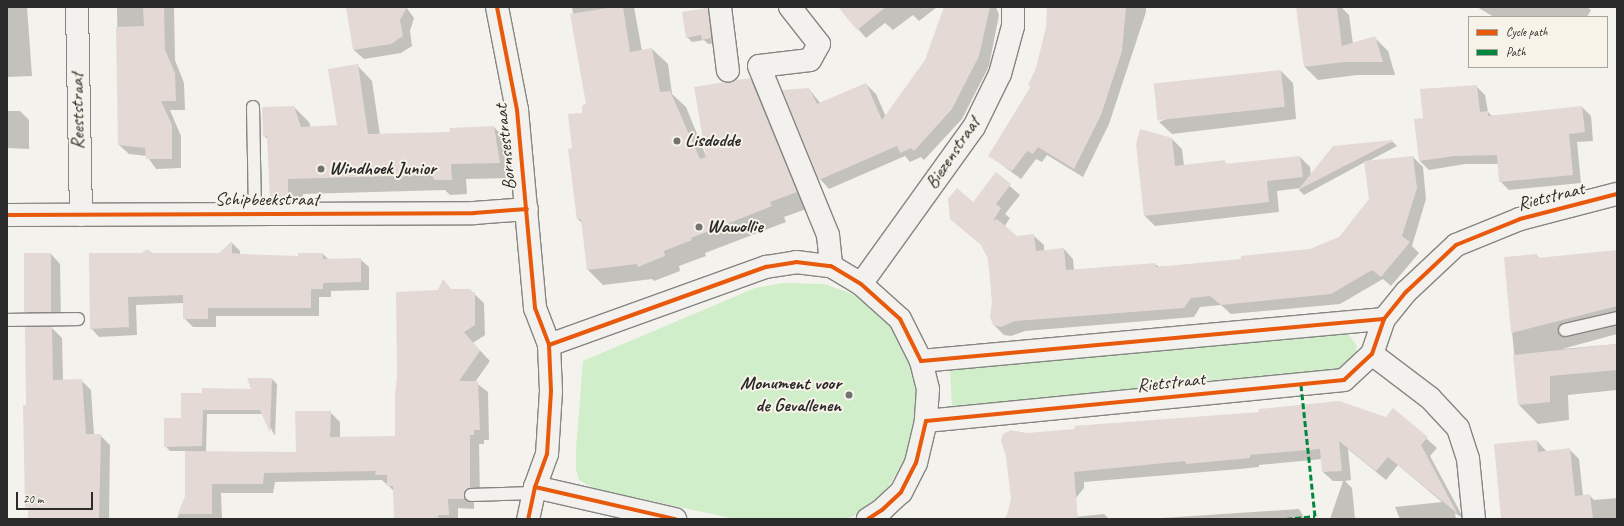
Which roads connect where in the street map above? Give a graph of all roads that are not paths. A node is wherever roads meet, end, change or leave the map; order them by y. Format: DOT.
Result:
graph roads {
  1 [pos="77,7"];
  2 [pos="497,7"];
  3 [pos="720,7"];
  4 [pos="790,7"];
  5 [pos="1013,7"];
  6 [pos="728,71"];
  7 [pos="253,107"];
  8 [pos="1617,194"];
  9 [pos="527,209"];
  10 [pos="255,214"];
  11 [pos="7,215"];
  12 [pos="81,215"];
  13 [pos="831,266"];
  14 [pos="861,284"];
  15 [pos="1617,318"];
  16 [pos="78,319"];
  17 [pos="1384,319"];
  18 [pos="7,320"];
  19 [pos="1565,330"];
  20 [pos="549,345"];
  21 [pos="1372,354"];
  22 [pos="921,361"];
  23 [pos="926,421"];
  24 [pos="534,490"];
  25 [pos="471,495"];
  26 [pos="880,516"];
  27 [pos="528,519"];
  28 [pos="675,519"];
  29 [pos="1474,519"];
  1 -- 12 [label="street, Reeststraat"];
  2 -- 9 [label="street, Bornsestraat"];
  3 -- 6 [label="street"];
  4 -- 13 [label="street"];
  5 -- 14 [label="street, Biezenstraat"];
  7 -- 10 [label="lane"];
  8 -- 17 [label="street, Rietstraat"];
  9 -- 10 [label="street, Schipbeekstraat"];
  9 -- 20 [label="street, Bornsestraat"];
  10 -- 12 [label="street, Schipbeekstraat"];
  11 -- 12 [label="street, Schipbeekstraat"];
  13 -- 14 [label="street"];
  13 -- 20 [label="street"];
  14 -- 22 [label="street"];
  15 -- 19 [label="lane"];
  16 -- 18 [label="lane"];
  17 -- 21 [label="street, Rietstraat"];
  17 -- 22 [label="street"];
  20 -- 24 [label="street, Bornsestraat"];
  21 -- 23 [label="street, Rietstraat"];
  21 -- 29 [label="street"];
  22 -- 23 [label="street"];
  23 -- 26 [label="street"];
  24 -- 25 [label="lane"];
  24 -- 27 [label="street, Bornsestraat"];
  24 -- 28 [label="street"];
}
